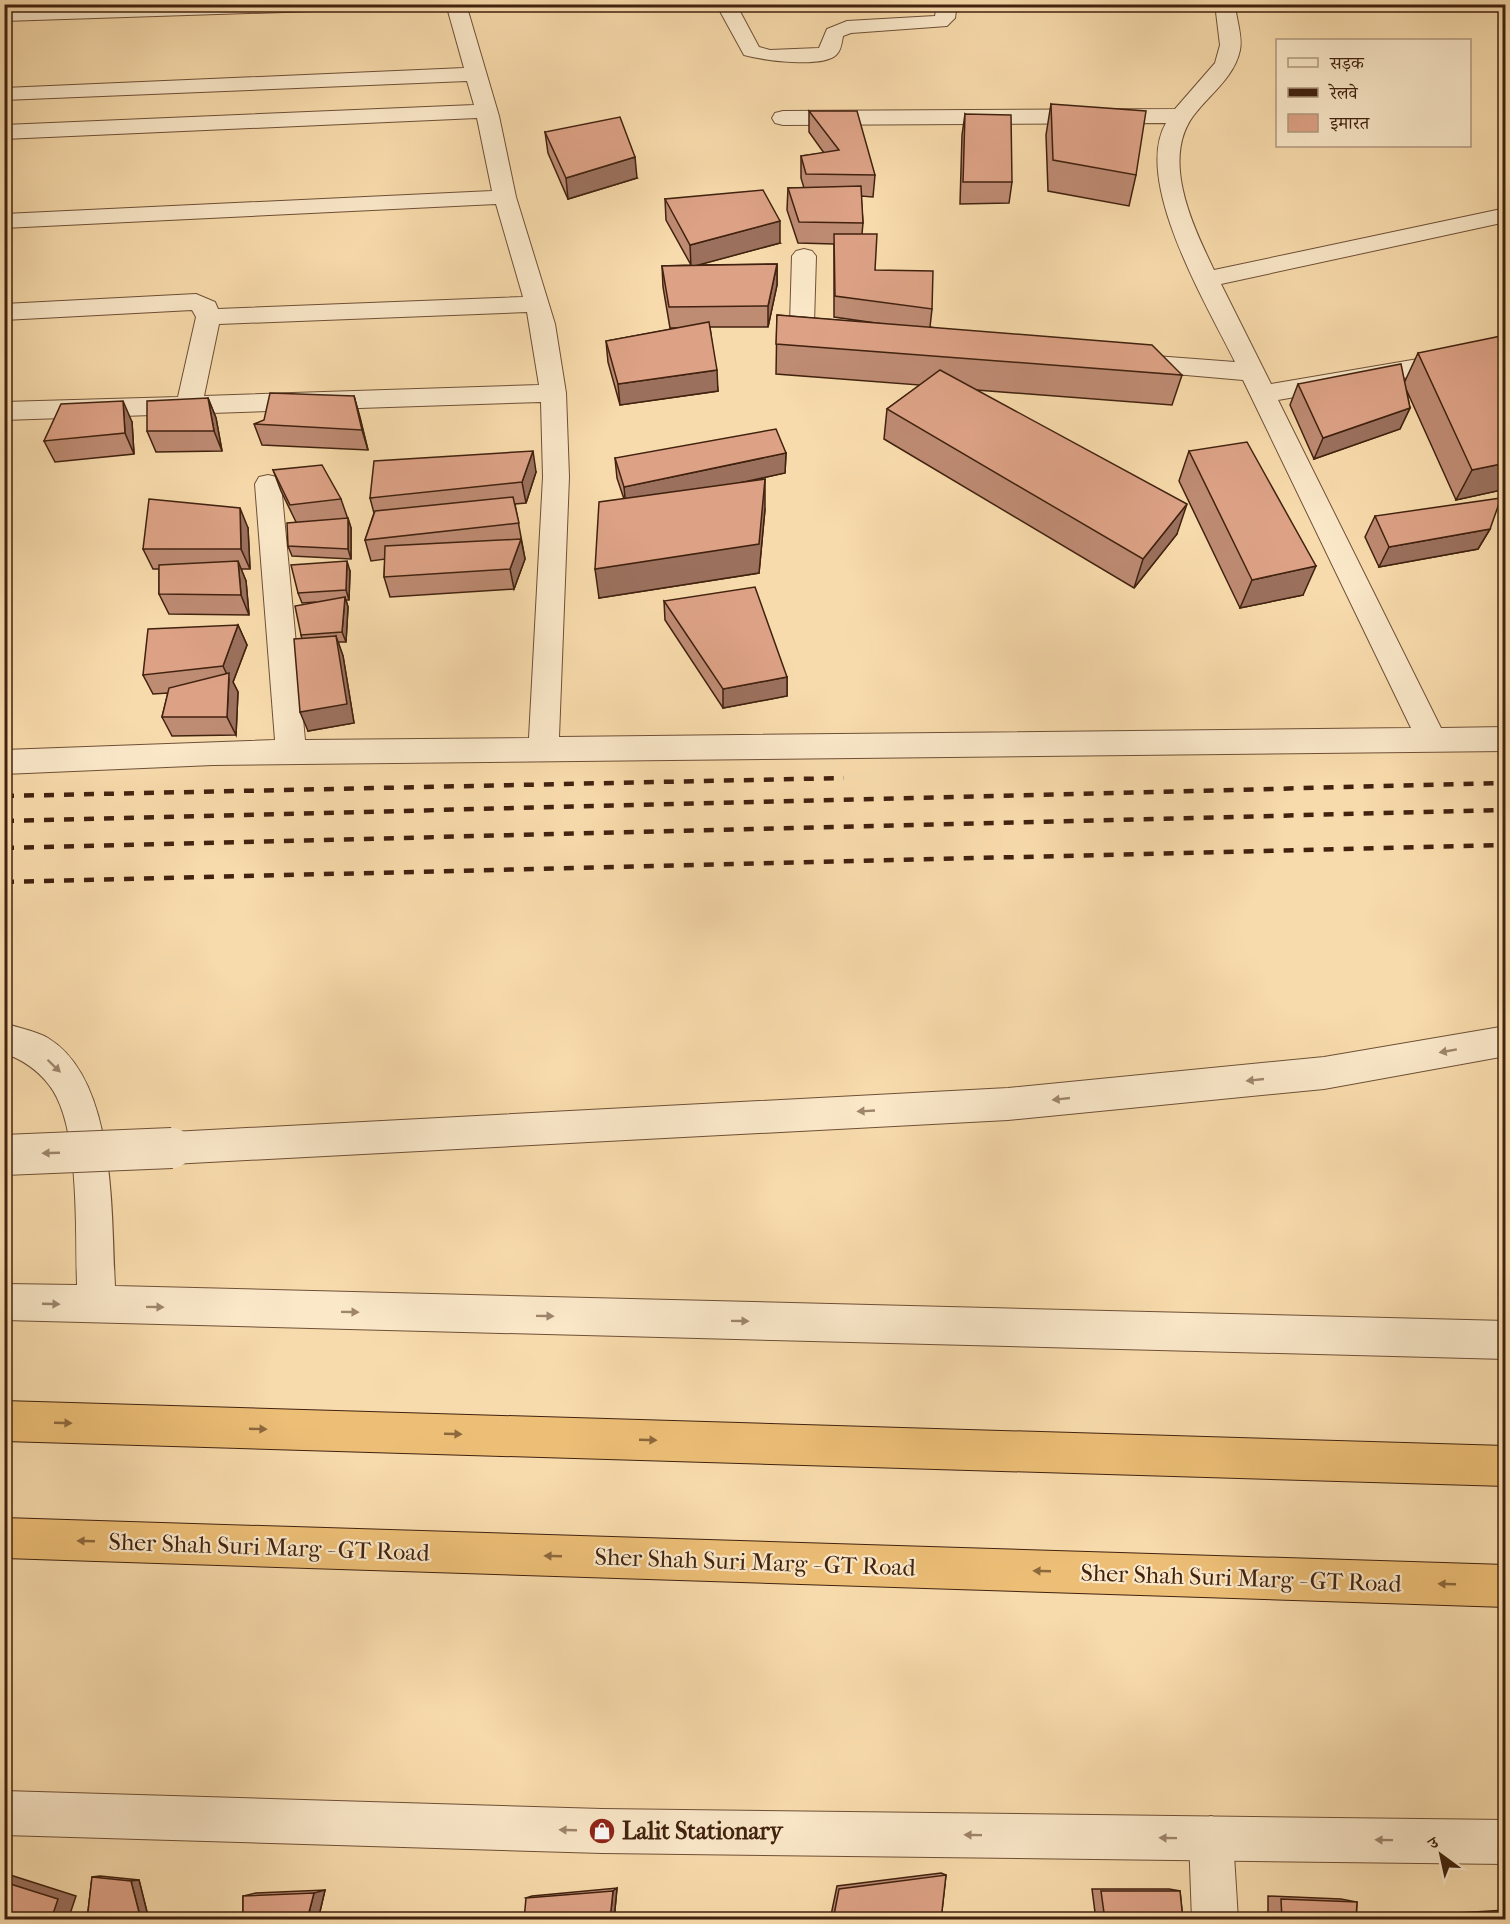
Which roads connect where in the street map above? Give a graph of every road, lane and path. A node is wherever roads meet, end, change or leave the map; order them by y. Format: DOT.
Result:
graph roads {
  1 [pos="345,4"];
  2 [pos="456,4"];
  3 [pos="726,4"];
  4 [pos="947,4"];
  5 [pos="1225,4"];
  6 [pos="4,15"];
  7 [pos="476,74"];
  8 [pos="4,94"];
  9 [pos="486,111"];
  10 [pos="1179,116"];
  11 [pos="783,118"];
  12 [pos="4,132"];
  13 [pos="505,197"];
  14 [pos="1506,214"];
  15 [pos="4,221"];
  16 [pos="804,256"];
  17 [pos="1207,279"];
  18 [pos="537,304"];
  19 [pos="4,312"];
  20 [pos="208,317"];
  21 [pos="858,339"];
  22 [pos="1506,352"];
  23 [pos="1109,360"];
  24 [pos="1258,383"];
  25 [pos="553,393"];
  26 [pos="189,405"];
  27 [pos="4,411"];
  28 [pos="268,484"];
  29 [pos="1506,740"];
  30 [pos="1432,741"];
  31 [pos="543,749"];
  32 [pos="291,752"];
  33 [pos="4,762"];
  34 [pos="4,1038"];
  35 [pos="1506,1041"];
  36 [pos="4,1155"];
  37 [pos="4,1302"];
  38 [pos="97,1305"];
  39 [pos="1506,1340"];
  40 [pos="4,1421"];
  41 [pos="1506,1466"];
  42 [pos="4,1538"];
  43 [pos="1506,1586"];
  44 [pos="4,1813"];
  45 [pos="1211,1838"];
  46 [pos="1506,1842"];
  47 [pos="1215,1920"];
  1 -- 6 [label="street"];
  2 -- 7 [label="street"];
  3 -- 4 [label="street"];
  5 -- 10 [label="street"];
  7 -- 8 [label="street"];
  7 -- 9 [label="street"];
  9 -- 12 [label="street"];
  9 -- 13 [label="street"];
  10 -- 11 [label="street"];
  10 -- 17 [label="street"];
  13 -- 15 [label="street"];
  13 -- 18 [label="street"];
  14 -- 17 [label="street"];
  16 -- 21 [label="street"];
  17 -- 24 [label="street"];
  18 -- 20 [label="street"];
  18 -- 25 [label="street"];
  19 -- 20 [label="street"];
  20 -- 26 [label="street"];
  22 -- 24 [label="street"];
  23 -- 24 [label="street"];
  24 -- 30 [label="street"];
  25 -- 26 [label="street"];
  25 -- 31 [label="street"];
  26 -- 27 [label="street"];
  28 -- 32 [label="street"];
  29 -- 30 [label="street"];
  30 -- 31 [label="street"];
  31 -- 32 [label="street"];
  32 -- 33 [label="street"];
  34 -- 38 [label="street, one-way"];
  35 -- 36 [label="street, one-way, bridge"];
  37 -- 38 [label="street, one-way"];
  38 -- 39 [label="street, one-way"];
  40 -- 41 [label="highway, one-way"];
  43 -- 42 [label="highway, Sher Shah Suri Marg - GT Road, one-way"];
  45 -- 44 [label="street, one-way"];
  46 -- 45 [label="street, one-way"];
  45 -- 47 [label="street"];
}
